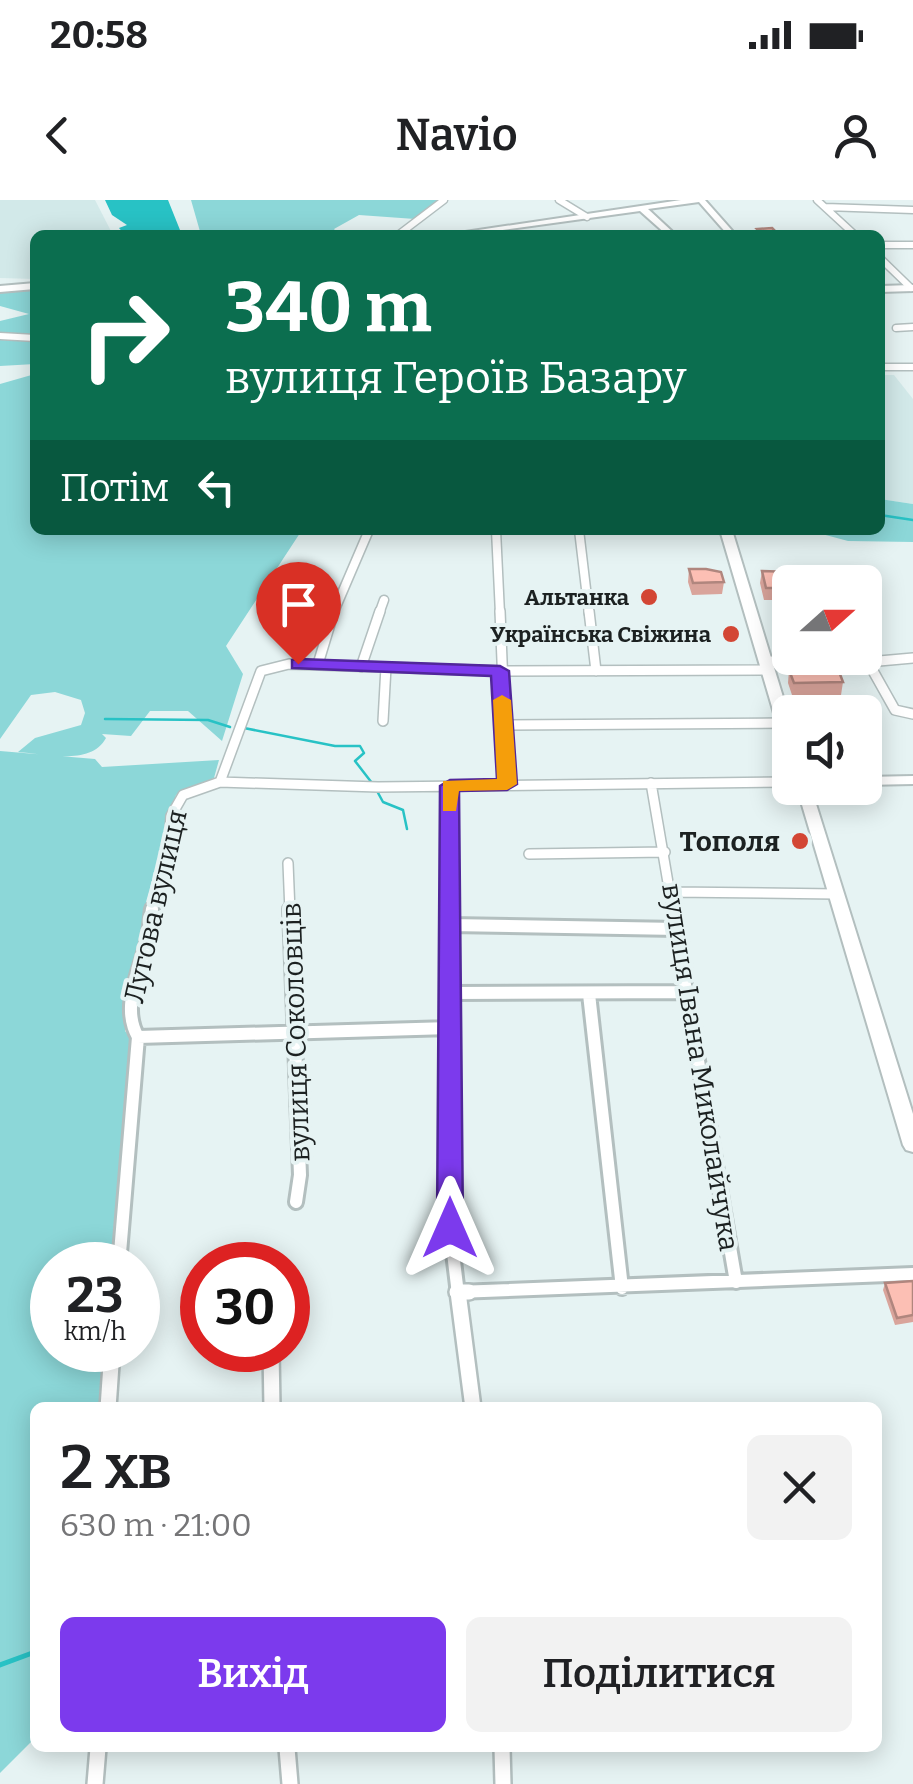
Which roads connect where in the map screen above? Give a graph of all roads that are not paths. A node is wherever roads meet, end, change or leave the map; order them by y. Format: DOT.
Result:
graph roads {
  1 [pos="444,200"];
  2 [pos="560,200"];
  3 [pos="699,200"];
  4 [pos="817,200"];
  5 [pos="825,207"];
  6 [pos="642,208"];
  7 [pos="913,210"];
  8 [pos="587,217"];
  9 [pos="405,230"];
  10 [pos="487,230"];
  11 [pos="667,230"];
  12 [pos="727,230"];
  13 [pos="850,230"];
  14 [pos="913,245"];
  15 [pos="885,246"];
  16 [pos="885,263"];
  17 [pos="30,286"];
  18 [pos="1,288"];
  19 [pos="912,288"];
  20 [pos="885,289"];
  21 [pos="913,327"];
  22 [pos="896,328"];
  23 [pos="0,336"];
  24 [pos="30,338"];
  25 [pos="885,367"];
  26 [pos="913,367"];
  27 [pos="368,535"];
  28 [pos="496,535"];
  29 [pos="580,535"];
  30 [pos="727,535"];
  31 [pos="384,600"];
  32 [pos="913,658"];
  33 [pos="882,661"];
  34 [pos="318,664"];
  35 [pos="766,665"];
  36 [pos="772,665"];
  37 [pos="361,666"];
  38 [pos="386,668"];
  39 [pos="500,671"];
  40 [pos="596,671"];
  41 [pos="875,675"];
  42 [pos="775,695"];
  43 [pos="913,714"];
  44 [pos="382,720"];
  45 [pos="772,723"];
  46 [pos="504,725"];
  47 [pos="913,780"];
  48 [pos="882,781"];
  49 [pos="220,782"];
  50 [pos="772,782"];
  51 [pos="651,783"];
  52 [pos="507,784"];
  53 [pos="450,786"];
  54 [pos="809,805"];
  55 [pos="665,852"];
  56 [pos="528,854"];
  57 [pos="288,863"];
  58 [pos="672,892"];
  59 [pos="836,894"];
  60 [pos="450,926"];
  61 [pos="678,928"];
  62 [pos="688,992"];
  63 [pos="451,994"];
  64 [pos="590,994"];
  65 [pos="450,1028"];
  66 [pos="296,1033"];
  67 [pos="138,1036"];
  68 [pos="913,1145"];
  69 [pos="296,1202"];
  70 [pos="121,1242"];
  71 [pos="913,1274"];
  72 [pos="736,1282"];
  73 [pos="622,1288"];
  74 [pos="457,1292"];
  75 [pos="110,1372"];
  76 [pos="271,1372"];
  77 [pos="108,1402"];
  78 [pos="272,1402"];
  79 [pos="472,1402"];
  80 [pos="98,1752"];
  81 [pos="287,1752"];
  82 [pos="502,1752"];
  83 [pos="94,1784"];
  84 [pos="290,1784"];
  85 [pos="503,1784"];
  1 -- 9 [label="street"];
  2 -- 8 [label="street"];
  3 -- 6 [label="street"];
  3 -- 12 [label="street"];
  4 -- 5 [label="street"];
  5 -- 7 [label="street"];
  5 -- 13 [label="street"];
  6 -- 8 [label="street"];
  6 -- 11 [label="street"];
  8 -- 10 [label="street"];
  14 -- 15 [label="street"];
  16 -- 19 [label="street"];
  17 -- 18 [label="street"];
  19 -- 20 [label="street"];
  21 -- 22 [label="street"];
  23 -- 24 [label="street"];
  25 -- 26 [label="street"];
  27 -- 34 [label="street"];
  28 -- 39 [label="street"];
  29 -- 40 [label="street"];
  30 -- 35 [label="street"];
  31 -- 37 [label="street"];
  32 -- 33 [label="street"];
  34 -- 37 [label="street"];
  34 -- 49 [label="street, Лугова вулиця"];
  35 -- 36 [label="street"];
  35 -- 40 [label="street"];
  35 -- 42 [label="street"];
  37 -- 38 [label="street"];
  38 -- 39 [label="street"];
  38 -- 44 [label="street"];
  39 -- 40 [label="street"];
  39 -- 46 [label="street"];
  41 -- 43 [label="street"];
  45 -- 46 [label="street"];
  46 -- 52 [label="street"];
  47 -- 48 [label="street"];
  49 -- 53 [label="street"];
  49 -- 67 [label="street, Лугова вулиця"];
  50 -- 51 [label="street"];
  51 -- 52 [label="street"];
  51 -- 55 [label="street, вулиця Івана Миколайчука"];
  52 -- 53 [label="street"];
  53 -- 60 [label="street"];
  54 -- 59 [label="street"];
  55 -- 56 [label="street, вулиця Івана Миколайчука"];
  55 -- 58 [label="street, вулиця Івана Миколайчука"];
  57 -- 66 [label="street, вулиця Соколовців"];
  58 -- 59 [label="street"];
  58 -- 61 [label="street, вулиця Івана Миколайчука"];
  59 -- 68 [label="street"];
  60 -- 61 [label="street"];
  60 -- 63 [label="street"];
  61 -- 62 [label="street, вулиця Івана Миколайчука"];
  62 -- 64 [label="street"];
  62 -- 72 [label="street, вулиця Івана Миколайчука"];
  63 -- 64 [label="street"];
  63 -- 65 [label="street"];
  64 -- 73 [label="street"];
  65 -- 66 [label="street"];
  65 -- 74 [label="street"];
  66 -- 67 [label="street"];
  66 -- 69 [label="street, вулиця Соколовців"];
  67 -- 70 [label="street, Лугова вулиця"];
  71 -- 72 [label="street"];
  72 -- 73 [label="street"];
  73 -- 74 [label="street"];
  74 -- 79 [label="street"];
  75 -- 77 [label="street"];
  76 -- 78 [label="street"];
  80 -- 83 [label="street"];
  81 -- 84 [label="street"];
  82 -- 85 [label="street"];
}
